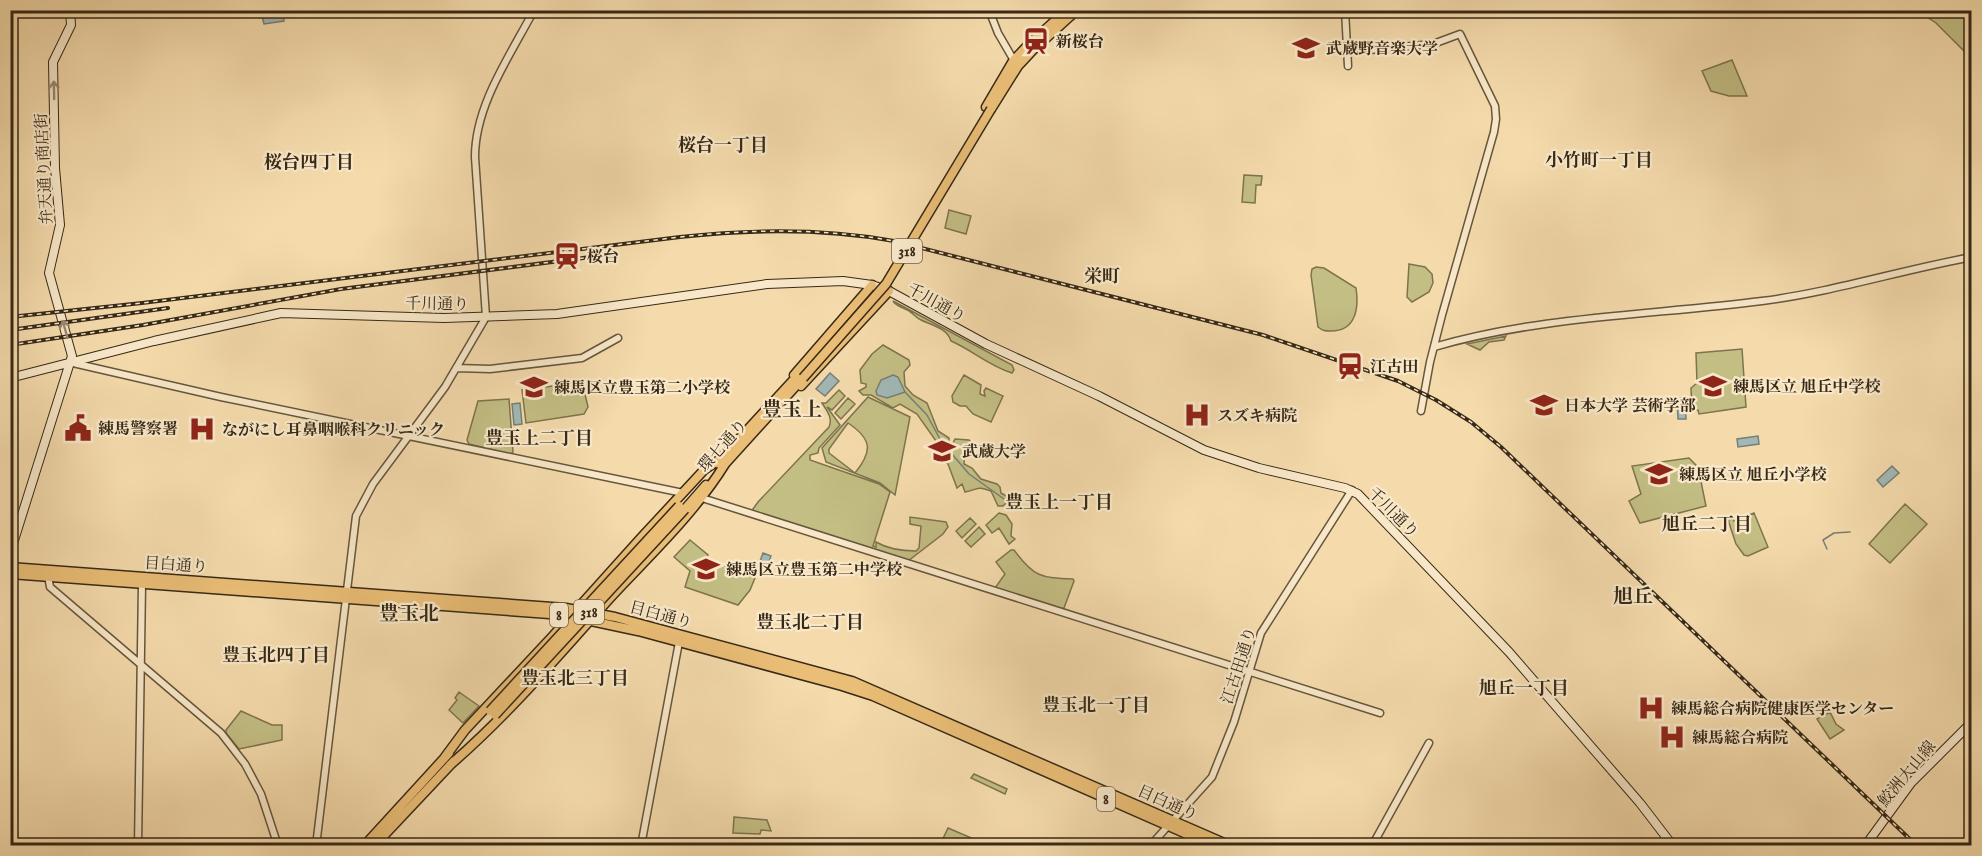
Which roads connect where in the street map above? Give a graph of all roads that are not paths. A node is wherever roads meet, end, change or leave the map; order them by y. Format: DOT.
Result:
graph roads {
  1 [pos="70,10"];
  2 [pos="534,10"];
  3 [pos="990,10"];
  4 [pos="1067,10"];
  5 [pos="1077,10"];
  6 [pos="1346,10"];
  7 [pos="1348,52"];
  8 [pos="1016,64"];
  9 [pos="1348,66"];
  10 [pos="1971,257"];
  11 [pos="872,285"];
  12 [pos="888,291"];
  13 [pos="486,317"];
  14 [pos="618,338"];
  15 [pos="1434,347"];
  16 [pos="71,362"];
  17 [pos="456,368"];
  18 [pos="10,378"];
  19 [pos="775,404"];
  20 [pos="1421,411"];
  21 [pos="410,436"];
  22 [pos="723,461"];
  23 [pos="1352,490"];
  24 [pos="683,493"];
  25 [pos="702,498"];
  26 [pos="10,553"];
  27 [pos="10,567"];
  28 [pos="10,574"];
  29 [pos="48,576"];
  30 [pos="142,584"];
  31 [pos="597,587"];
  32 [pos="345,595"];
  33 [pos="612,597"];
  34 [pos="578,609"];
  35 [pos="545,614"];
  36 [pos="571,616"];
  37 [pos="595,616"];
  38 [pos="619,618"];
  39 [pos="552,637"];
  40 [pos="680,642"];
  41 [pos="141,664"];
  42 [pos="1249,673"];
  43 [pos="1380,713"];
  44 [pos="1971,722"];
  45 [pos="1429,743"];
  46 [pos="448,761"];
  47 [pos="1171,823"];
  48 [pos="138,846"];
  49 [pos="278,846"];
  50 [pos="316,846"];
  51 [pos="364,846"];
  52 [pos="374,846"];
  53 [pos="641,846"];
  54 [pos="1150,846"];
  55 [pos="1214,846"];
  56 [pos="1231,846"];
  57 [pos="1372,846"];
  58 [pos="1673,846"];
  59 [pos="1865,846"];
  16 -- 1 [label="main road, 弁天通り商店街, one-way"];
  2 -- 13 [label="street"];
  3 -- 8 [label="street"];
  4 -- 8 [label="main road, 環七通り / 318"];
  5 -- 8 [label="main road, 環七通り / 318"];
  6 -- 7 [label="street"];
  7 -- 9 [label="street"];
  7 -- 15 [label="street"];
  8 -- 19 [label="main road, 環七通り / 318, bridge"];
  10 -- 15 [label="street"];
  11 -- 12 [label="main road, 千川通り"];
  11 -- 13 [label="main road, 千川通り"];
  11 -- 19 [label="main road"];
  12 -- 19 [label="main road"];
  12 -- 23 [label="main road, 千川通り"];
  13 -- 16 [label="main road, 千川通り"];
  13 -- 17 [label="street"];
  14 -- 17 [label="street"];
  15 -- 20 [label="street"];
  16 -- 18 [label="main road, 千川通り"];
  16 -- 21 [label="street"];
  16 -- 26 [label="main road"];
  17 -- 21 [label="street"];
  19 -- 22 [label="main road, 環七通り / 318"];
  21 -- 24 [label="street"];
  21 -- 32 [label="street"];
  22 -- 24 [label="main road"];
  22 -- 25 [label="main road"];
  22 -- 46 [label="main road, 環七通り / 318, bridge"];
  23 -- 42 [label="street, 江古田通り"];
  23 -- 58 [label="main road, 千川通り"];
  24 -- 31 [label="main road"];
  25 -- 33 [label="main road"];
  25 -- 42 [label="street"];
  27 -- 32 [label="main road, 目白通り / 8"];
  28 -- 29 [label="main road, 目白通り / 8"];
  29 -- 30 [label="main road, 目白通り / 8"];
  29 -- 41 [label="street"];
  30 -- 32 [label="main road, 目白通り / 8"];
  30 -- 41 [label="street"];
  31 -- 33 [label="main road"];
  31 -- 34 [label="main road"];
  32 -- 34 [label="main road, 目白通り / 8"];
  32 -- 35 [label="main road, 目白通り / 8"];
  32 -- 50 [label="street"];
  33 -- 37 [label="main road"];
  33 -- 38 [label="main road"];
  34 -- 36 [label="main road"];
  34 -- 37 [label="main road, 目白通り / 8"];
  35 -- 36 [label="main road, 目白通り / 8"];
  35 -- 39 [label="main road"];
  36 -- 37 [label="main road, 目白通り / 8"];
  36 -- 39 [label="main road"];
  37 -- 38 [label="main road, 目白通り / 8"];
  37 -- 40 [label="main road, 目白通り / 8"];
  37 -- 46 [label="main road"];
  38 -- 47 [label="main road, 目白通り / 8"];
  39 -- 46 [label="main road"];
  40 -- 47 [label="main road, 目白通り / 8"];
  40 -- 53 [label="street"];
  41 -- 48 [label="street"];
  41 -- 49 [label="street"];
  42 -- 43 [label="street"];
  42 -- 47 [label="street, 江古田通り"];
  44 -- 59 [label="main road, 鮫洲大山線"];
  45 -- 57 [label="street"];
  46 -- 51 [label="main road, 環七通り / 318"];
  46 -- 52 [label="main road, 環七通り / 318"];
  47 -- 54 [label="street, 江古田通り"];
  47 -- 55 [label="main road, 目白通り / 8"];
  47 -- 56 [label="main road, 目白通り / 8"];
}
